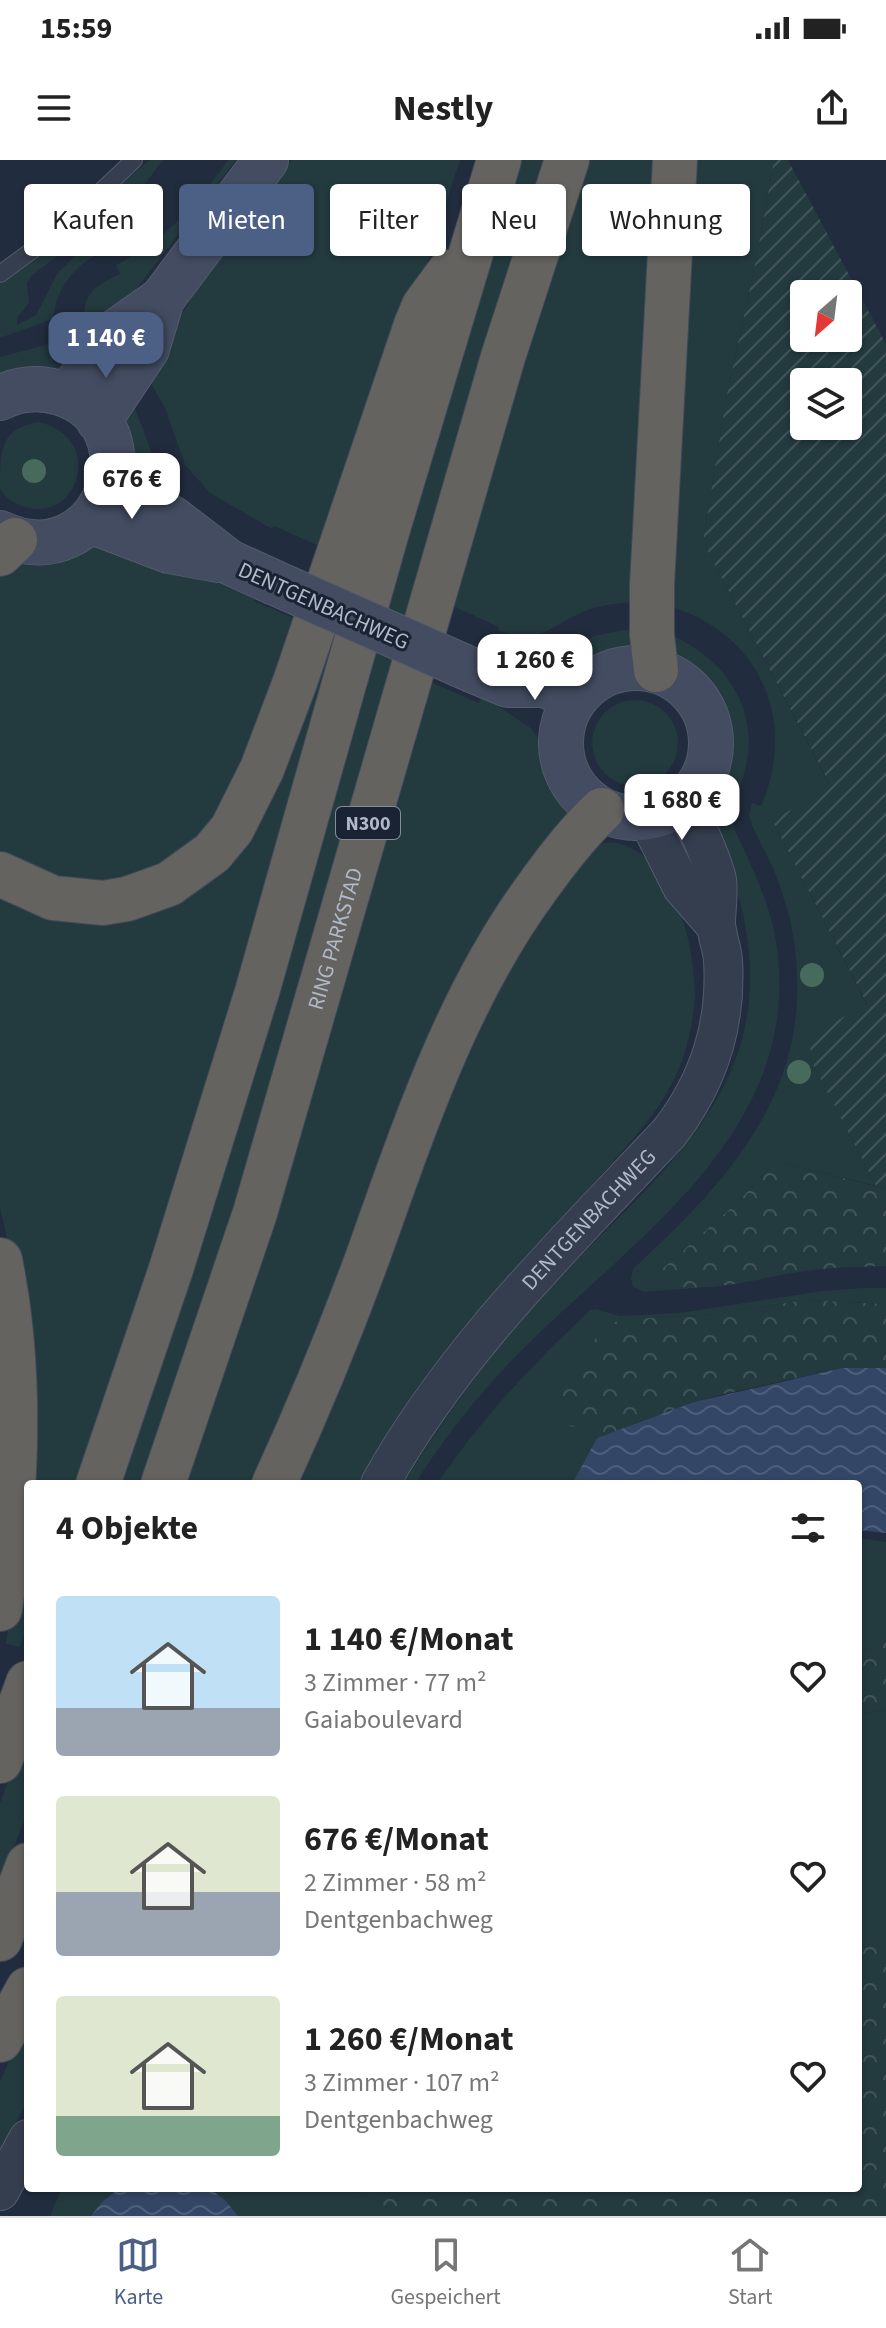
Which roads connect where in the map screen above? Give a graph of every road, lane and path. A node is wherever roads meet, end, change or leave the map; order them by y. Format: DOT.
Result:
graph roads {
  1 [pos="134,160"];
  2 [pos="266,160"];
  3 [pos="499,160"];
  4 [pos="567,160"];
  5 [pos="675,160"];
  6 [pos="491,184"];
  7 [pos="462,256"];
  8 [pos="469,256"];
  9 [pos="0,274"];
  10 [pos="0,398"];
  11 [pos="83,408"];
  12 [pos="101,503"];
  13 [pos="5,543"];
  14 [pos="656,670"];
  15 [pos="569,715"];
  16 [pos="687,799"];
  17 [pos="602,810"];
  18 [pos="647,817"];
  19 [pos="0,874"];
  20 [pos="716,926"];
  21 [pos="0,1260"];
  22 [pos="99,1480"];
  23 [pos="164,1480"];
  24 [pos="276,1480"];
  25 [pos="382,1480"];
  26 [pos="0,1609"];
  27 [pos="24,1694"];
  28 [pos="0,1761"];
  29 [pos="24,1876"];
  30 [pos="0,1939"];
  31 [pos="24,1996"];
  32 [pos="0,2040"];
  33 [pos="24,2146"];
  34 [pos="0,2191"];
  1 -- 9 [label="lane"];
  2 -- 11 [label="main road"];
  3 -- 6 [label="highway, N300"];
  4 -- 23 [label="highway, RING PARKSTAD / N300"];
  5 -- 14 [label="highway"];
  7 -- 19 [label="highway, N300"];
  8 -- 22 [label="highway, N300"];
  10 -- 11 [label="main road"];
  11 -- 12 [label="main road"];
  12 -- 13 [label="main road"];
  12 -- 15 [label="main road, DENTGENBACHWEG, bridge"];
  14 -- 15 [label="main road"];
  14 -- 16 [label="main road"];
  15 -- 17 [label="main road"];
  16 -- 18 [label="main road"];
  16 -- 20 [label="street, DENTGENBACHWEG"];
  17 -- 18 [label="main road"];
  17 -- 24 [label="highway"];
  18 -- 20 [label="street"];
  20 -- 25 [label="street, DENTGENBACHWEG"];
  21 -- 26 [label="highway"];
  27 -- 28 [label="highway"];
  29 -- 30 [label="highway"];
  31 -- 32 [label="highway"];
  33 -- 34 [label="street"];
}
